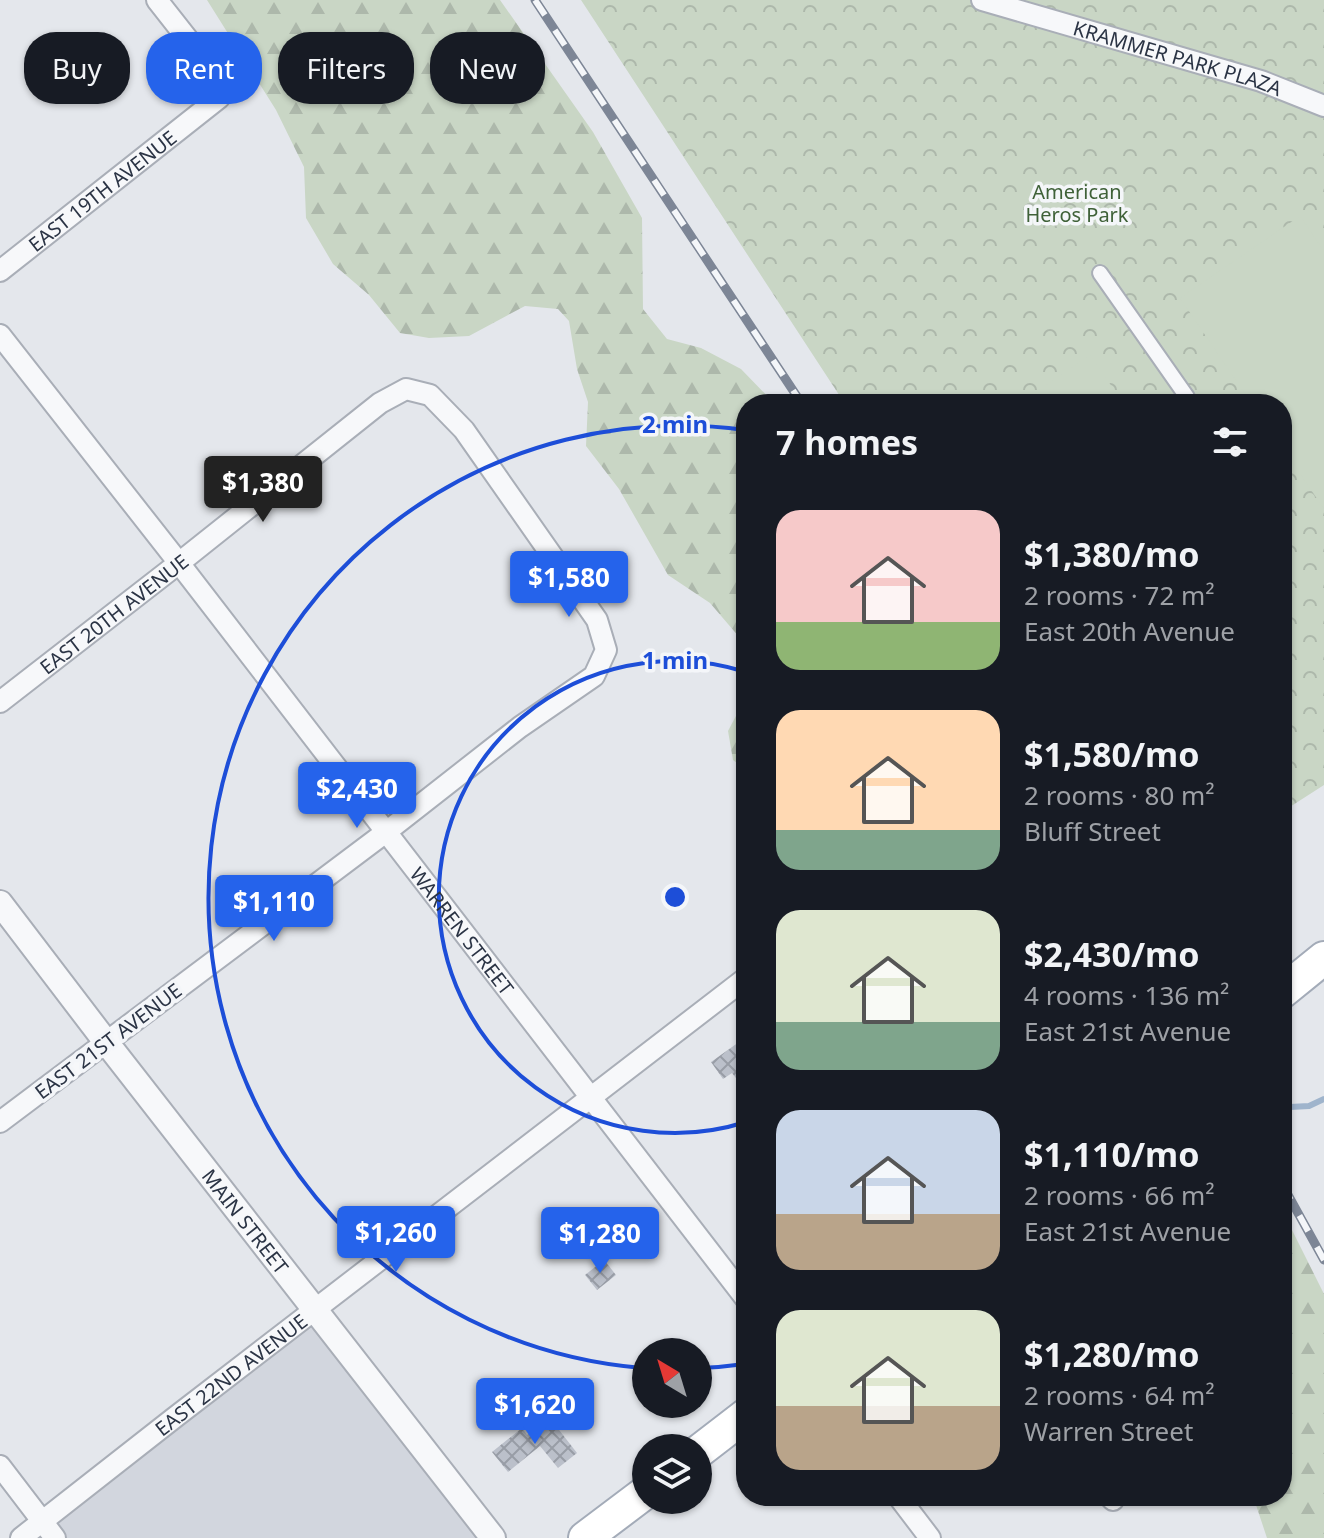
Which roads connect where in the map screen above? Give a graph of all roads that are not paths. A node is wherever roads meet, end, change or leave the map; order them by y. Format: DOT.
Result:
graph roads {
  1 [pos="157,0"];
  2 [pos="982,0"];
  3 [pos="1324,106"];
  4 [pos="0,271"];
  5 [pos="1100,273"];
  6 [pos="0,335"];
  7 [pos="1185,394"];
  8 [pos="512,499"];
  9 [pos="179,563"];
  10 [pos="0,702"];
  11 [pos="386,832"];
  12 [pos="0,903"];
  13 [pos="736,986"];
  14 [pos="106,1042"];
  15 [pos="589,1098"];
  16 [pos="0,1122"];
  17 [pos="736,1286"];
  18 [pos="315,1309"];
  19 [pos="736,1423"];
  20 [pos="712,1441"];
  21 [pos="0,1466"];
  22 [pos="632,1503"];
  23 [pos="906,1506"];
  24 [pos="49,1530"];
  25 [pos="21,1538"];
  26 [pos="493,1538"];
  27 [pos="585,1538"];
  28 [pos="930,1538"];
  1 -- 4 [label="street, EAST 19TH AVENUE"];
  2 -- 3 [label="street, KRAMMER PARK PLAZA"];
  5 -- 7 [label="street"];
  6 -- 9 [label="street, WARREN STREET"];
  8 -- 9 [label="street, EAST 20TH AVENUE"];
  8 -- 11 [label="street, EAST 21ST AVENUE"];
  9 -- 10 [label="street, EAST 20TH AVENUE"];
  9 -- 11 [label="street, WARREN STREET"];
  11 -- 14 [label="street, EAST 21ST AVENUE"];
  11 -- 15 [label="street, WARREN STREET"];
  12 -- 14 [label="street, MAIN STREET"];
  13 -- 15 [label="street, EAST 22ND AVENUE"];
  14 -- 16 [label="street, EAST 21ST AVENUE"];
  14 -- 18 [label="street, MAIN STREET"];
  15 -- 17 [label="street, WARREN STREET"];
  15 -- 18 [label="street, EAST 22ND AVENUE"];
  18 -- 24 [label="street, EAST 22ND AVENUE"];
  18 -- 26 [label="street, MAIN STREET"];
  19 -- 20 [label="main road"];
  21 -- 24 [label="street"];
  22 -- 27 [label="main road"];
  23 -- 28 [label="street"];
  24 -- 25 [label="street, EAST 22ND AVENUE"];
}
